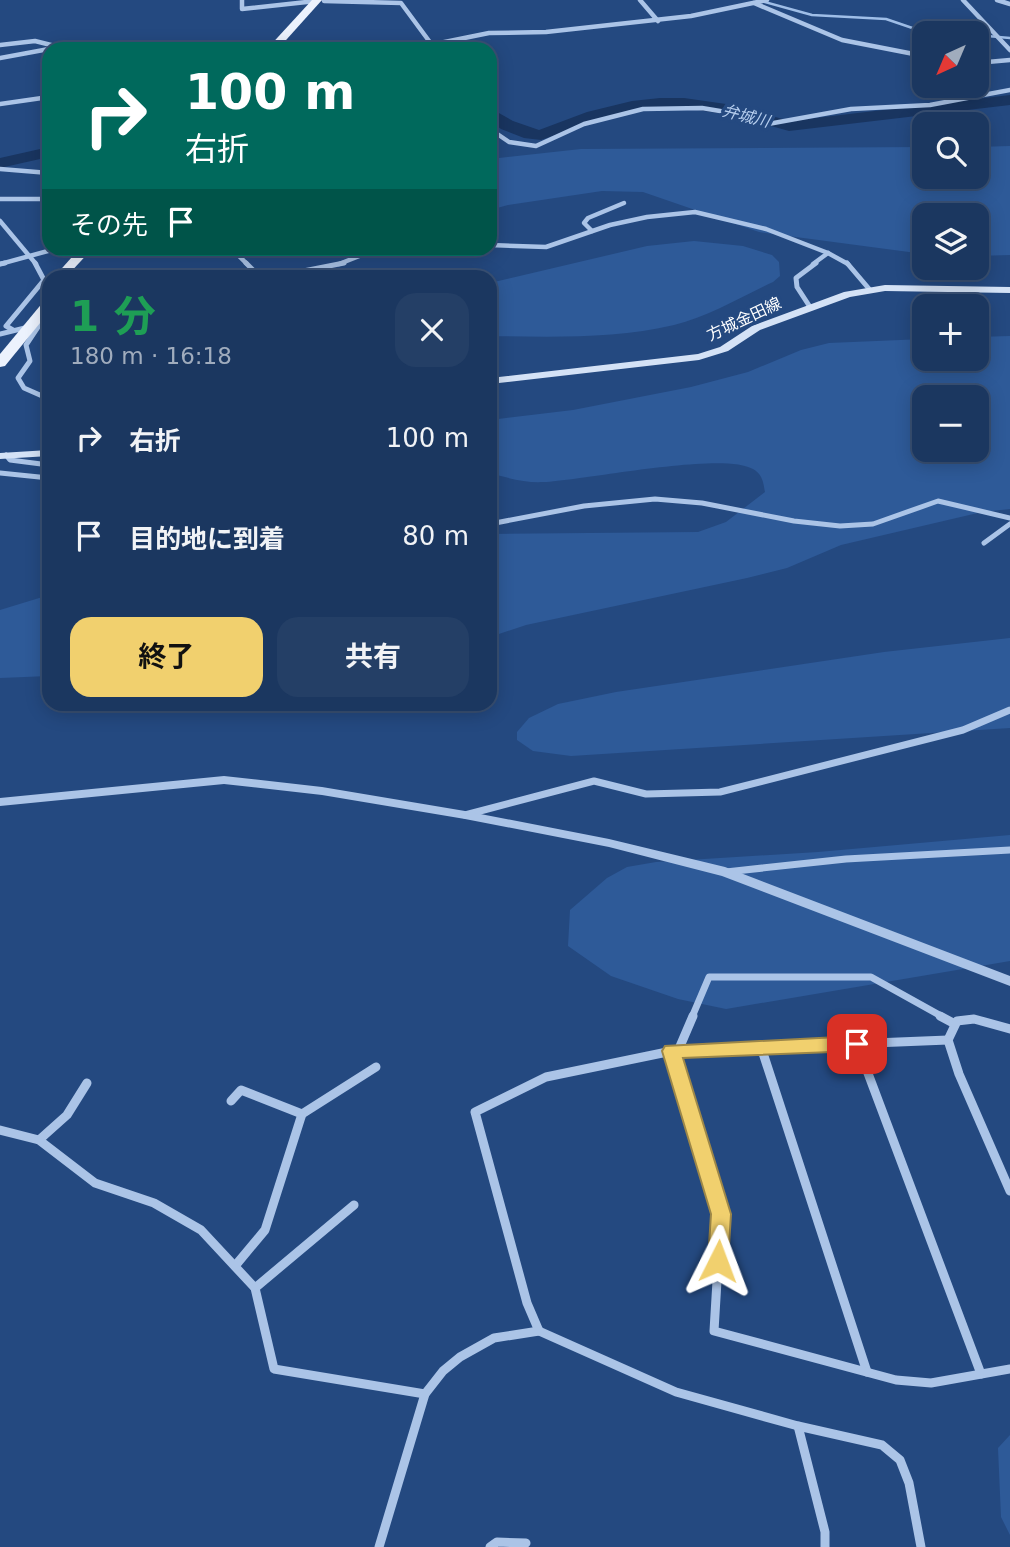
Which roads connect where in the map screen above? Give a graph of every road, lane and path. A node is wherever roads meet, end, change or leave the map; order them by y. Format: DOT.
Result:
graph roads {
  1 [pos="243,0"];
  2 [pos="640,0"];
  3 [pos="767,0"];
  4 [pos="963,0"];
  5 [pos="998,0"];
  6 [pos="316,1"];
  7 [pos="754,3"];
  8 [pos="1010,4"];
  9 [pos="657,21"];
  10 [pos="278,42"];
  11 [pos="288,42"];
  12 [pos="430,42"];
  13 [pos="446,42"];
  14 [pos="0,43"];
  15 [pos="42,43"];
  16 [pos="42,50"];
  17 [pos="1010,50"];
  18 [pos="912,52"];
  19 [pos="0,58"];
  20 [pos="1010,60"];
  21 [pos="989,62"];
  22 [pos="1010,90"];
  23 [pos="42,98"];
  24 [pos="0,104"];
  25 [pos="497,134"];
  26 [pos="0,169"];
  27 [pos="42,172"];
  28 [pos="0,199"];
  29 [pos="42,199"];
  30 [pos="624,202"];
  31 [pos="0,221"];
  32 [pos="592,231"];
  33 [pos="497,246"];
  34 [pos="42,253"];
  35 [pos="828,253"];
  36 [pos="30,256"];
  37 [pos="80,256"];
  38 [pos="92,256"];
  39 [pos="239,256"];
  40 [pos="360,256"];
  41 [pos="0,264"];
  42 [pos="67,270"];
  43 [pos="79,270"];
  44 [pos="253,270"];
  45 [pos="310,270"];
  46 [pos="42,276"];
  47 [pos="42,281"];
  48 [pos="870,290"];
  49 [pos="1010,290"];
  50 [pos="42,297"];
  51 [pos="810,307"];
  52 [pos="42,314"];
  53 [pos="42,323"];
  54 [pos="34,325"];
  55 [pos="6,332"];
  56 [pos="0,346"];
  57 [pos="0,363"];
  58 [pos="497,381"];
  59 [pos="42,397"];
  60 [pos="42,453"];
  61 [pos="3,456"];
  62 [pos="42,464"];
  63 [pos="0,473"];
  64 [pos="42,477"];
  65 [pos="1010,518"];
  66 [pos="497,523"];
  67 [pos="1010,524"];
  68 [pos="984,543"];
  69 [pos="1010,710"];
  70 [pos="0,802"];
  71 [pos="465,815"];
  72 [pos="1010,850"];
  73 [pos="725,872"];
  74 [pos="1010,981"];
  75 [pos="955,1024"];
  76 [pos="1010,1029"];
  77 [pos="948,1040"];
  78 [pos="857,1044"];
  79 [pos="761,1047"];
  80 [pos="675,1051"];
  81 [pos="376,1067"];
  82 [pos="87,1083"];
  83 [pos="231,1101"];
  84 [pos="302,1114"];
  85 [pos="0,1130"];
  86 [pos="39,1140"];
  87 [pos="1010,1191"];
  88 [pos="354,1205"];
  89 [pos="235,1266"];
  90 [pos="255,1288"];
  91 [pos="539,1331"];
  92 [pos="1010,1369"];
  93 [pos="867,1372"];
  94 [pos="981,1374"];
  95 [pos="425,1394"];
  96 [pos="798,1426"];
  97 [pos="526,1544"];
  98 [pos="379,1547"];
  99 [pos="490,1547"];
  100 [pos="825,1547"];
  101 [pos="921,1547"];
  1 -- 6 [label="street"];
  2 -- 9 [label="street"];
  3 -- 7 [label="street"];
  4 -- 17 [label="street"];
  5 -- 8 [label="street"];
  6 -- 10 [label="main road"];
  6 -- 11 [label="main road"];
  6 -- 12 [label="street"];
  7 -- 9 [label="street"];
  7 -- 18 [label="street"];
  9 -- 13 [label="street"];
  14 -- 15 [label="street"];
  16 -- 19 [label="street"];
  20 -- 21 [label="street"];
  22 -- 25 [label="street"];
  23 -- 24 [label="street"];
  26 -- 27 [label="street"];
  28 -- 29 [label="street"];
  30 -- 32 [label="street"];
  31 -- 36 [label="street"];
  32 -- 33 [label="street"];
  32 -- 35 [label="street"];
  34 -- 36 [label="street"];
  35 -- 48 [label="street"];
  35 -- 51 [label="street"];
  36 -- 41 [label="street"];
  36 -- 46 [label="street"];
  37 -- 42 [label="main road"];
  38 -- 43 [label="main road"];
  39 -- 44 [label="street"];
  40 -- 45 [label="street"];
  47 -- 55 [label="street"];
  48 -- 49 [label="main road, 方城金田線"];
  48 -- 51 [label="main road, 方城金田線"];
  50 -- 55 [label="main road"];
  51 -- 58 [label="main road, 方城金田線"];
  52 -- 54 [label="main road"];
  53 -- 54 [label="street"];
  54 -- 55 [label="street"];
  54 -- 57 [label="main road"];
  54 -- 59 [label="street"];
  55 -- 56 [label="main road"];
  60 -- 61 [label="main road"];
  61 -- 62 [label="street"];
  63 -- 64 [label="street"];
  65 -- 66 [label="street"];
  67 -- 68 [label="street"];
  69 -- 71 [label="street"];
  70 -- 71 [label="street"];
  71 -- 73 [label="street"];
  72 -- 73 [label="street"];
  73 -- 74 [label="street"];
  75 -- 76 [label="street"];
  75 -- 77 [label="street"];
  75 -- 80 [label="street"];
  77 -- 78 [label="street"];
  77 -- 87 [label="street"];
  78 -- 79 [label="street"];
  78 -- 94 [label="street"];
  79 -- 80 [label="street"];
  79 -- 93 [label="street"];
  80 -- 91 [label="street"];
  80 -- 93 [label="street"];
  81 -- 84 [label="street"];
  82 -- 86 [label="street"];
  83 -- 84 [label="street"];
  84 -- 89 [label="street"];
  85 -- 86 [label="street"];
  86 -- 89 [label="street"];
  88 -- 90 [label="street"];
  89 -- 90 [label="street"];
  90 -- 95 [label="street"];
  91 -- 95 [label="street"];
  91 -- 96 [label="street"];
  92 -- 94 [label="street"];
  93 -- 94 [label="street"];
  95 -- 98 [label="street"];
  96 -- 100 [label="street"];
  96 -- 101 [label="street"];
  97 -- 99 [label="street"];
}
